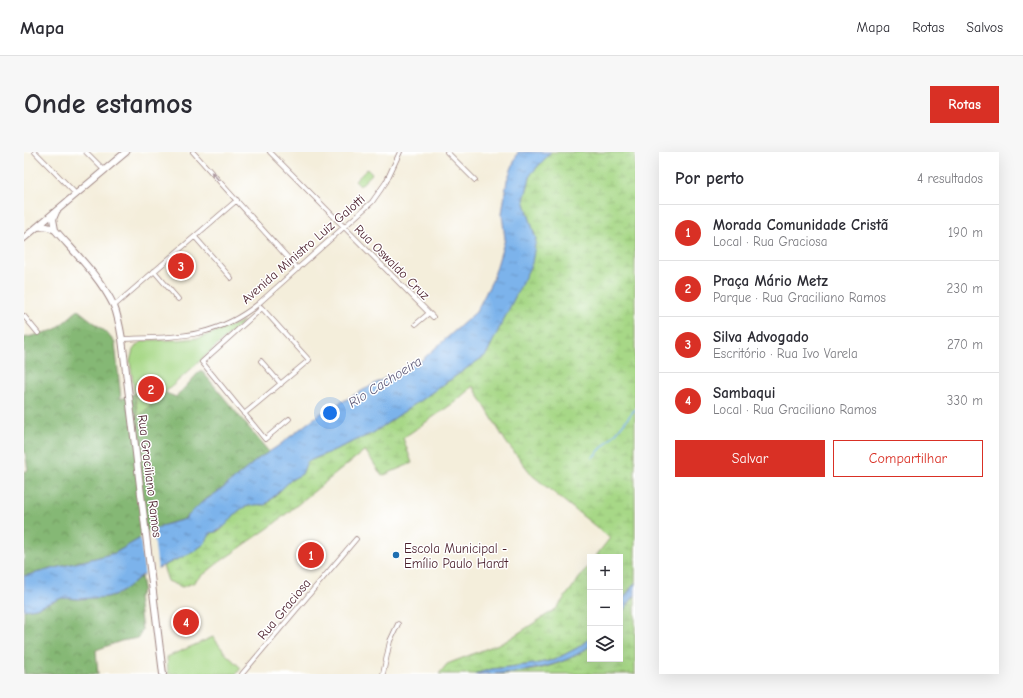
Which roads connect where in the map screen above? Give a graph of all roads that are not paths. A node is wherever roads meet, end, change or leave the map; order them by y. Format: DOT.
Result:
graph roads {
  1 [pos="35,152"];
  2 [pos="86,152"];
  3 [pos="126,152"];
  4 [pos="193,152"];
  5 [pos="270,152"];
  6 [pos="400,152"];
  7 [pos="447,152"];
  8 [pos="104,170"];
  9 [pos="474,180"];
  10 [pos="76,194"];
  11 [pos="237,200"];
  12 [pos="56,212"];
  13 [pos="344,227"];
  14 [pos="37,228"];
  15 [pos="55,230"];
  16 [pos="195,236"];
  17 [pos="24,238"];
  18 [pos="298,268"];
  19 [pos="154,271"];
  20 [pos="231,278"];
  21 [pos="178,299"];
  22 [pos="258,304"];
  23 [pos="114,306"];
  24 [pos="262,308"];
  25 [pos="429,313"];
  26 [pos="24,316"];
  27 [pos="433,317"];
  28 [pos="416,324"];
  29 [pos="38,333"];
  30 [pos="122,339"];
  31 [pos="261,361"];
  32 [pos="281,384"];
  33 [pos="244,414"];
  34 [pos="289,419"];
  35 [pos="356,539"];
  36 [pos="398,624"];
  37 [pos="163,674"];
  38 [pos="242,674"];
  39 [pos="383,674"];
  1 -- 10 [label="street"];
  2 -- 8 [label="street"];
  3 -- 8 [label="main road"];
  11 -- 4 [label="street, one-way"];
  5 -- 13 [label="street, Rua Oswaldo Cruz"];
  6 -- 13 [label="street, Avenida Ministro Luiz Galotti"];
  7 -- 9 [label="street"];
  8 -- 10 [label="main road"];
  10 -- 12 [label="main road"];
  11 -- 16 [label="street"];
  11 -- 18 [label="street"];
  12 -- 14 [label="main road"];
  12 -- 15 [label="main road"];
  13 -- 18 [label="street, Avenida Ministro Luiz Galotti"];
  13 -- 25 [label="street, Rua Oswaldo Cruz"];
  14 -- 15 [label="main road"];
  14 -- 17 [label="main road"];
  15 -- 23 [label="main road, Rua Graciliano Ramos"];
  16 -- 19 [label="street"];
  16 -- 20 [label="street"];
  18 -- 22 [label="street, Avenida Ministro Luiz Galotti"];
  19 -- 21 [label="street"];
  19 -- 23 [label="street"];
  22 -- 24 [label="street"];
  22 -- 30 [label="street, Avenida Ministro Luiz Galotti"];
  23 -- 30 [label="main road, Rua Graciliano Ramos"];
  24 -- 32 [label="street"];
  24 -- 33 [label="street"];
  25 -- 27 [label="street, Rua Oswaldo Cruz"];
  25 -- 28 [label="street"];
  26 -- 29 [label="street"];
  30 -- 37 [label="main road, Rua Graciliano Ramos"];
  31 -- 32 [label="street"];
  32 -- 33 [label="street"];
  33 -- 34 [label="street"];
  35 -- 38 [label="street, Rua Graciosa"];
  36 -- 39 [label="street"];
}
